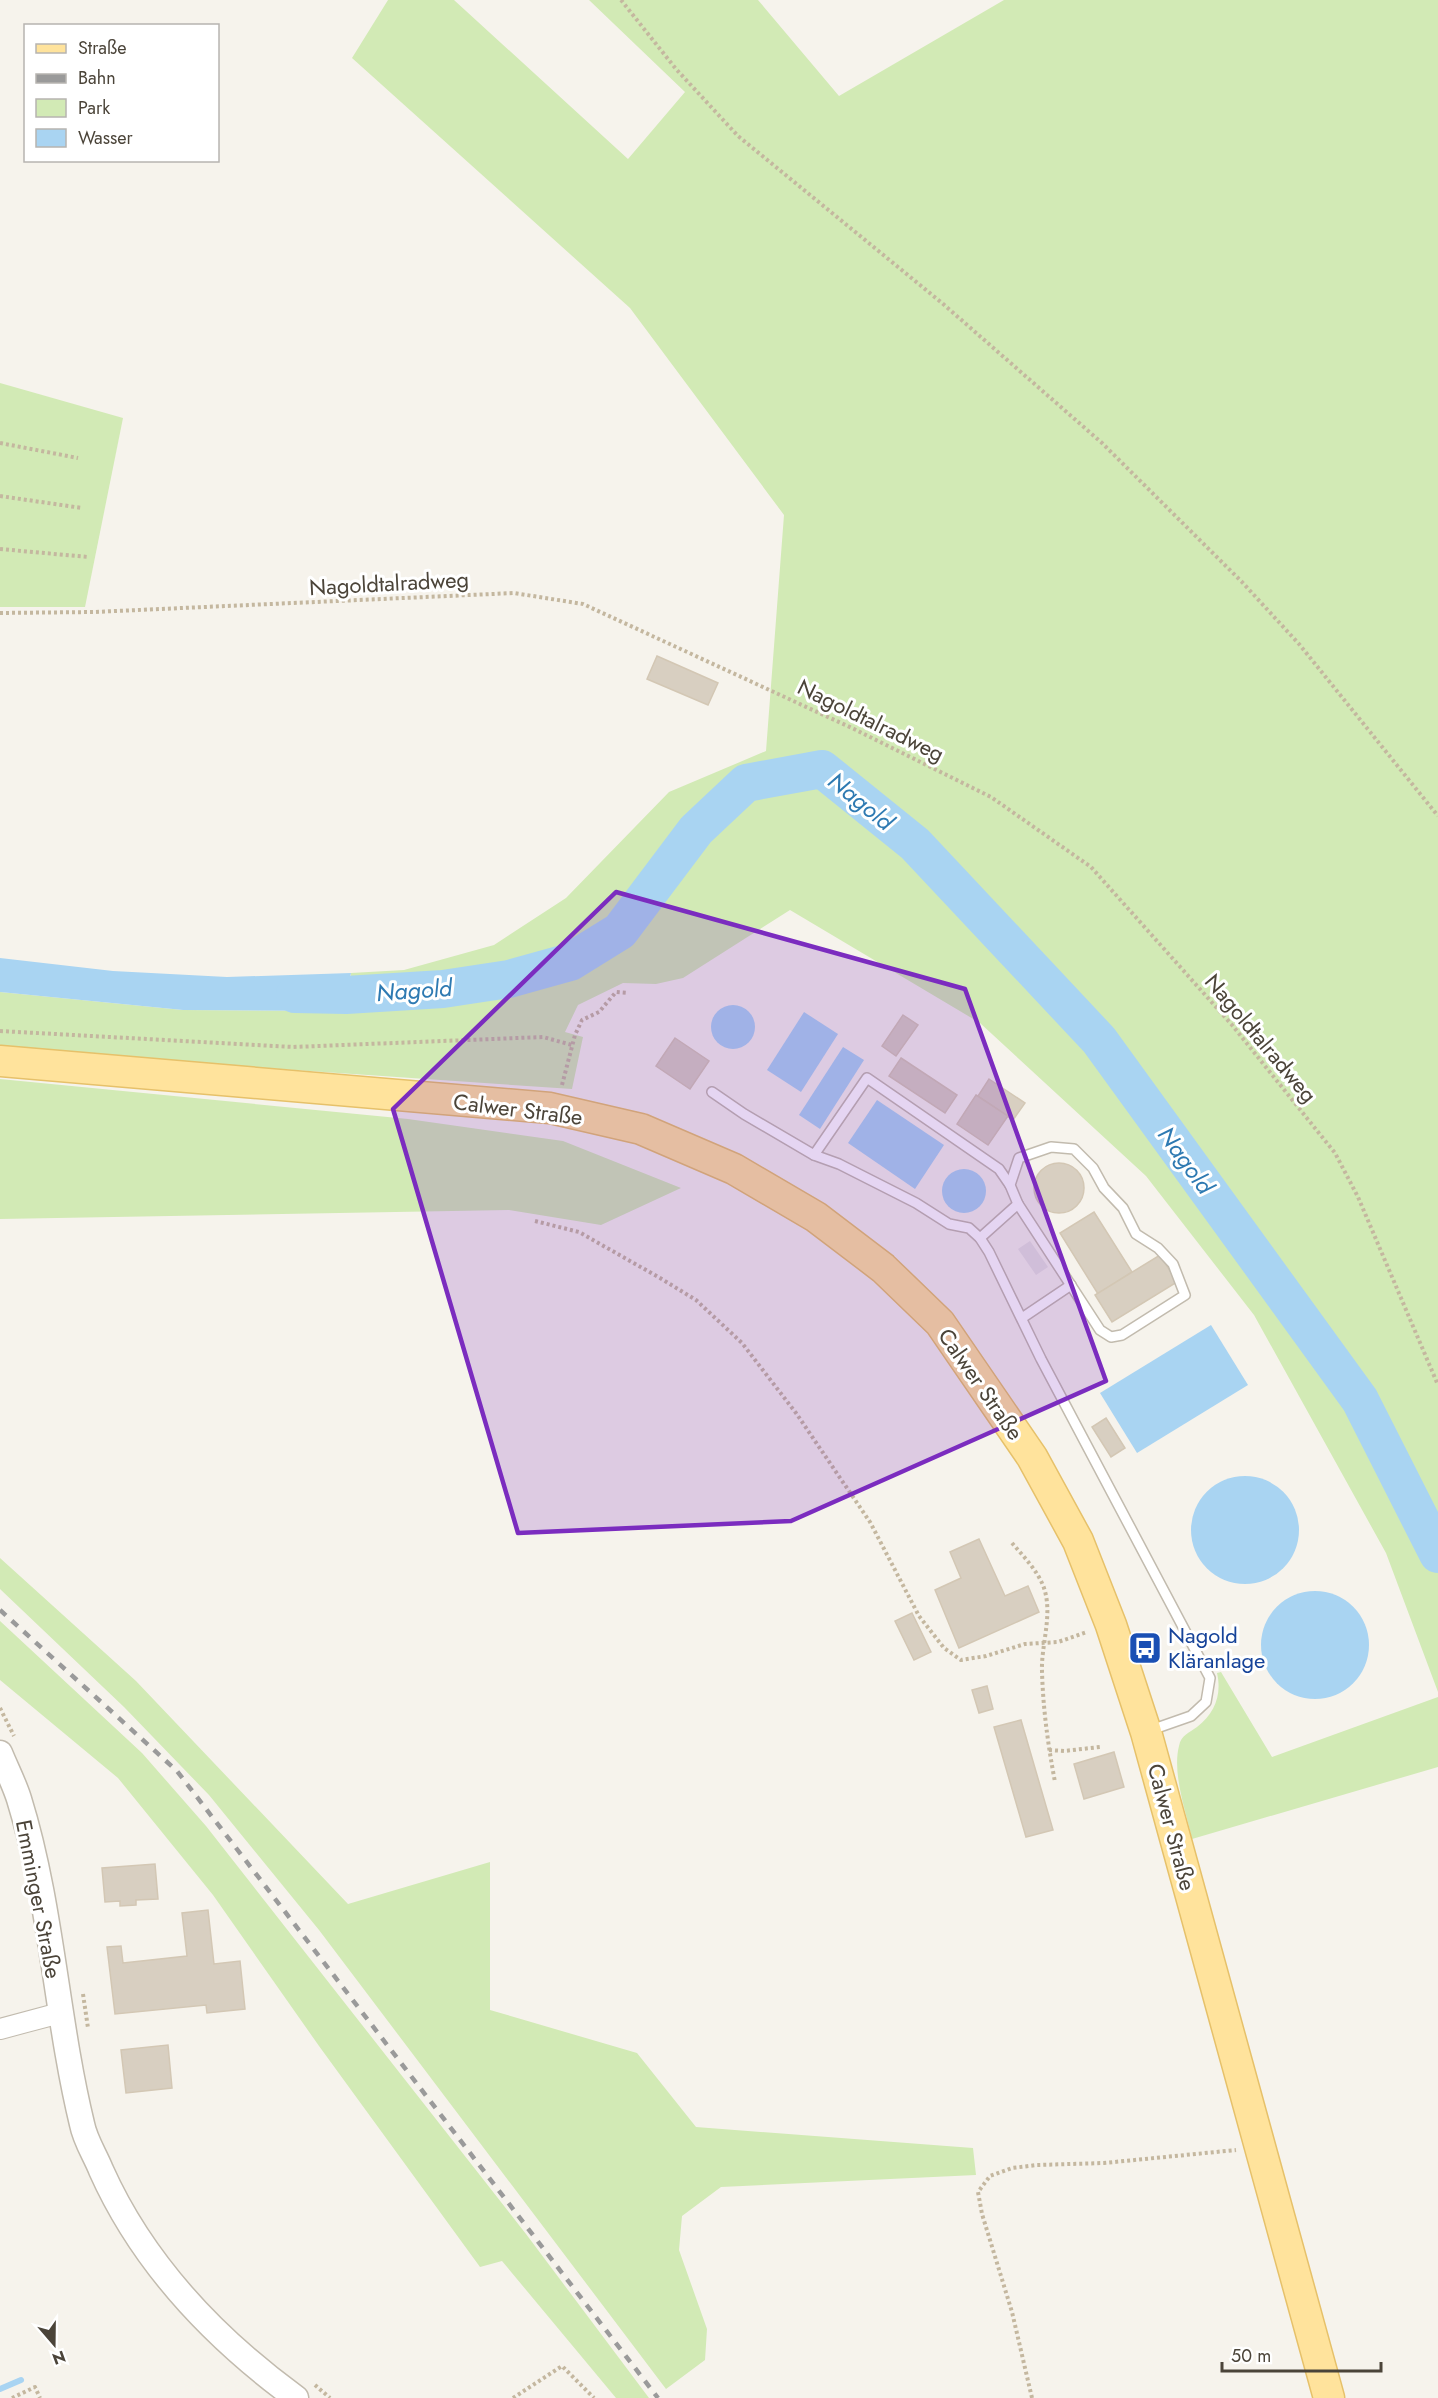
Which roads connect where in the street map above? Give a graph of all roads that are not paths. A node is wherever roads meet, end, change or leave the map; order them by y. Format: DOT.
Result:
graph roads {
  1 [pos="0,1061"];
  2 [pos="712,1092"];
  3 [pos="814,1155"];
  4 [pos="1010,1185"];
  5 [pos="1018,1204"];
  6 [pos="980,1238"];
  7 [pos="1071,1285"];
  8 [pos="1022,1318"];
  9 [pos="1146,1732"];
  10 [pos="0,1753"];
  11 [pos="60,2013"];
  12 [pos="0,2029"];
  13 [pos="305,2391"];
  14 [pos="1329,2398"];
  1 -- 9 [label="main road, Calwer Straße"];
  2 -- 3 [label="lane"];
  3 -- 4 [label="lane"];
  3 -- 6 [label="lane"];
  4 -- 5 [label="lane"];
  4 -- 7 [label="lane"];
  5 -- 6 [label="lane"];
  5 -- 7 [label="lane"];
  6 -- 8 [label="lane"];
  7 -- 8 [label="lane"];
  8 -- 9 [label="lane"];
  9 -- 14 [label="main road, Calwer Straße"];
  10 -- 11 [label="street, Emminger Straße"];
  11 -- 12 [label="street"];
  11 -- 13 [label="street, Emminger Straße"];
}
